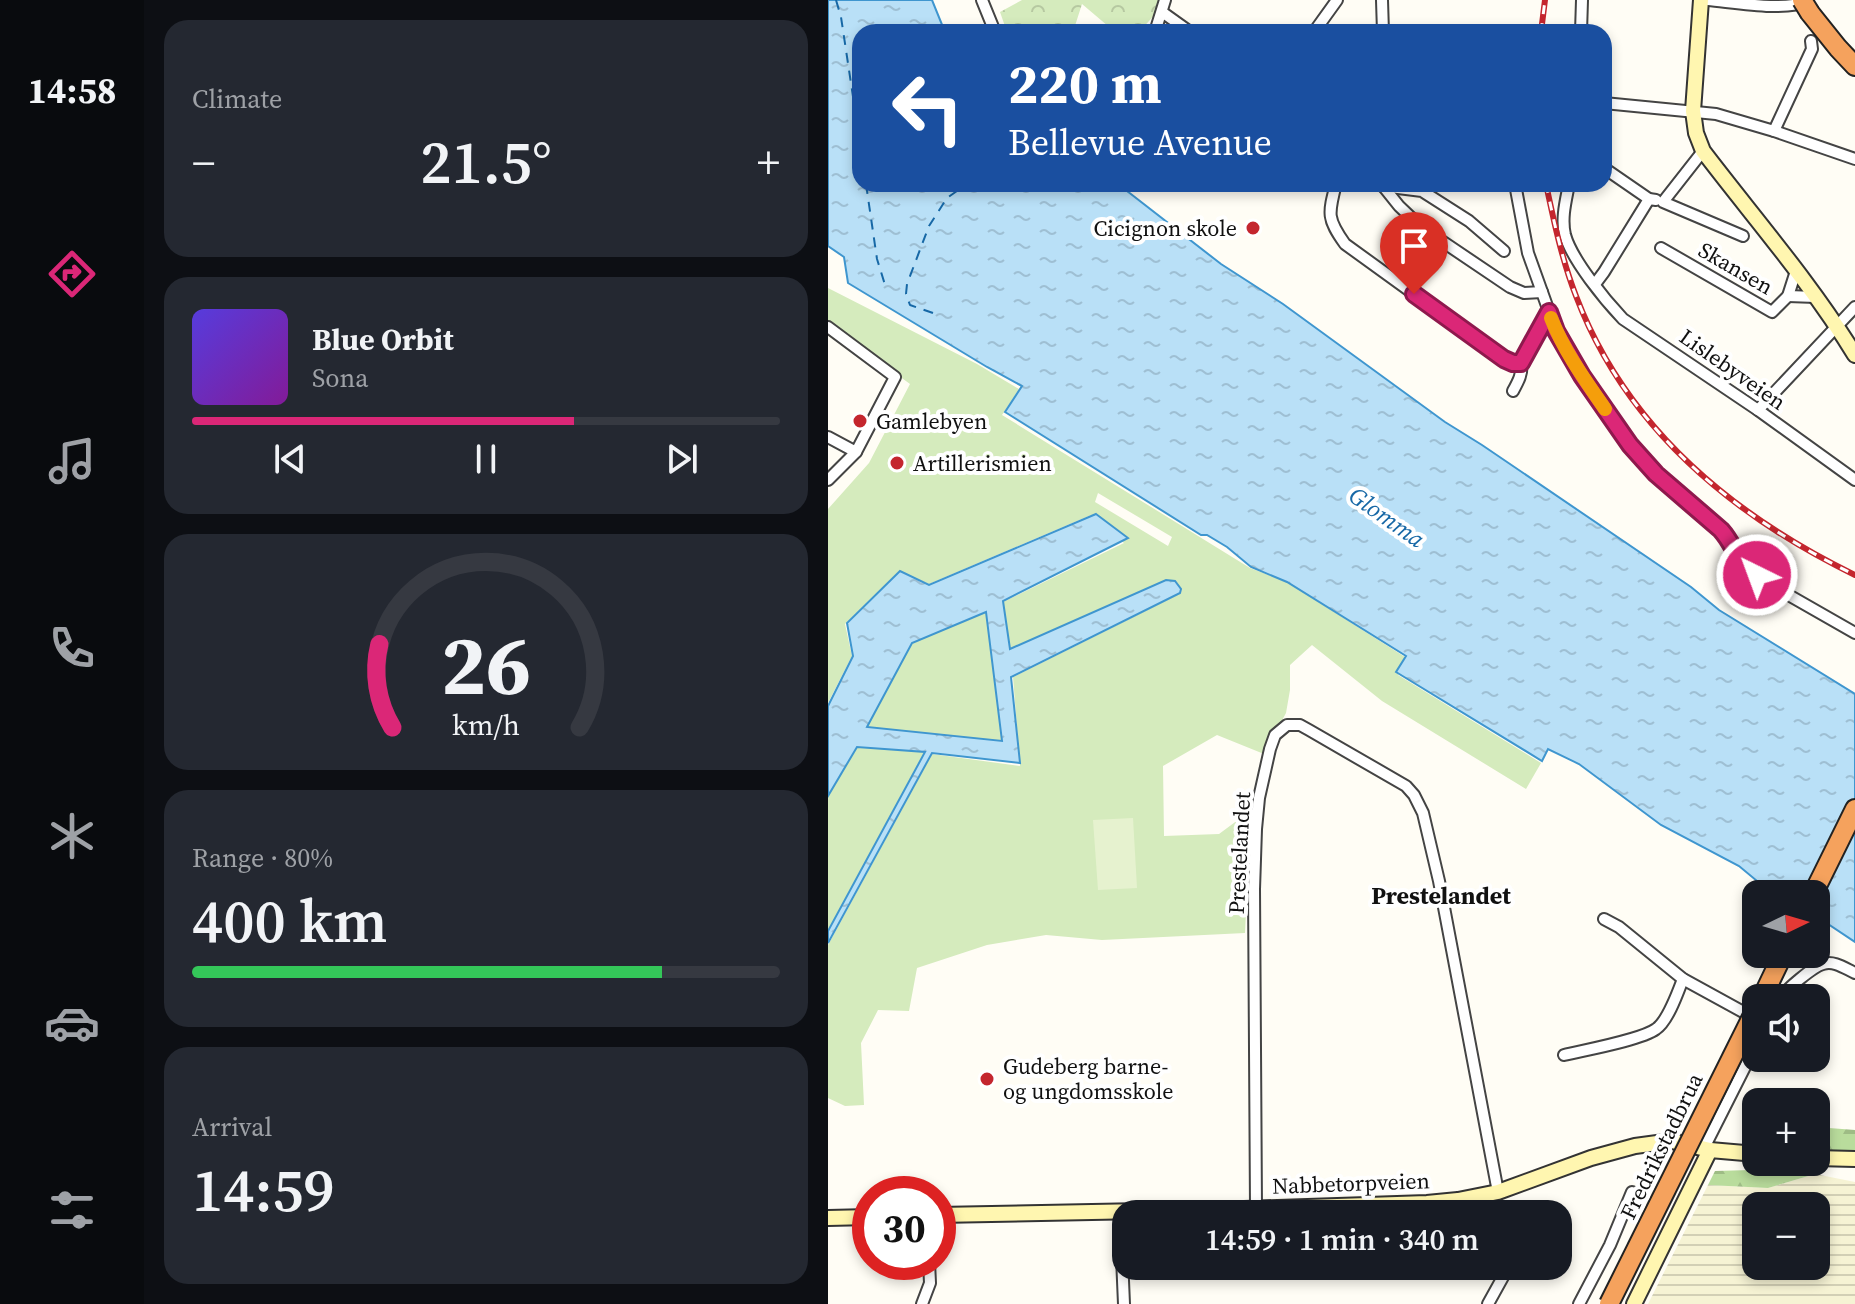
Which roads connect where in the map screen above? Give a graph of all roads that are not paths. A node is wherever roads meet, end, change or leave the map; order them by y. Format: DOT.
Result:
graph roads {
  1 [pos="982,0"];
  2 [pos="1165,0"];
  3 [pos="1337,0"];
  4 [pos="1382,0"];
  5 [pos="1582,0"];
  6 [pos="1701,0"];
  7 [pos="1708,0"];
  8 [pos="1805,0"];
  9 [pos="1162,12"];
  10 [pos="992,24"];
  11 [pos="1158,24"];
  12 [pos="1179,24"];
  13 [pos="1320,24"];
  14 [pos="1383,24"];
  15 [pos="1581,24"];
  16 [pos="1816,35"];
  17 [pos="1855,66"];
  18 [pos="1612,104"];
  19 [pos="1693,111"];
  20 [pos="1774,131"];
  21 [pos="1703,151"];
  22 [pos="1855,159"];
  23 [pos="1612,174"];
  24 [pos="1333,192"];
  25 [pos="1388,192"];
  26 [pos="1424,192"];
  27 [pos="1517,192"];
  28 [pos="1568,192"];
  29 [pos="1649,199"];
  30 [pos="1663,202"];
  31 [pos="1743,236"];
  32 [pos="1661,248"];
  33 [pos="1504,251"];
  34 [pos="1796,271"];
  35 [pos="1595,284"];
  36 [pos="1542,292"];
  37 [pos="1788,296"];
  38 [pos="1816,297"];
  39 [pos="1855,307"];
  40 [pos="1549,312"];
  41 [pos="828,327"];
  42 [pos="1838,327"];
  43 [pos="1855,355"];
  44 [pos="1521,363"];
  45 [pos="1513,391"];
  46 [pos="1758,410"];
  47 [pos="828,437"];
  48 [pos="856,452"];
  49 [pos="828,480"];
  50 [pos="1855,480"];
  51 [pos="1855,633"];
  52 [pos="1855,809"];
  53 [pos="1820,880"];
  54 [pos="1604,919"];
  55 [pos="1855,973"];
  56 [pos="1683,979"];
  57 [pos="1795,984"];
  58 [pos="1742,1012"];
  59 [pos="1742,1037"];
  60 [pos="1564,1055"];
  61 [pos="1743,1072"];
  62 [pos="1707,1149"];
  63 [pos="1742,1153"];
  64 [pos="1830,1158"];
  65 [pos="1855,1159"];
  66 [pos="1498,1192"];
  67 [pos="1632,1192"];
  68 [pos="1482,1196"];
  69 [pos="1256,1200"];
  70 [pos="1451,1200"];
  71 [pos="1484,1200"];
  72 [pos="1112,1210"];
  73 [pos="956,1215"];
  74 [pos="852,1217"];
  75 [pos="828,1218"];
  76 [pos="930,1280"];
  77 [pos="1123,1280"];
  78 [pos="1501,1280"];
  79 [pos="922,1304"];
  80 [pos="1124,1304"];
  81 [pos="1488,1304"];
  82 [pos="1579,1304"];
  83 [pos="1609,1304"];
  84 [pos="1634,1304"];
  1 -- 10 [label="street"];
  2 -- 9 [label="street"];
  3 -- 13 [label="street"];
  4 -- 14 [label="street"];
  5 -- 15 [label="street"];
  6 -- 19 [label="street"];
  7 -- 8 [label="street"];
  8 -- 16 [label="highway, bridge"];
  9 -- 11 [label="street"];
  9 -- 12 [label="street"];
  16 -- 17 [label="highway"];
  16 -- 20 [label="street"];
  18 -- 19 [label="street"];
  19 -- 20 [label="street"];
  19 -- 21 [label="street"];
  20 -- 22 [label="street"];
  21 -- 30 [label="street"];
  21 -- 34 [label="street"];
  23 -- 29 [label="street"];
  24 -- 44 [label="street"];
  25 -- 36 [label="street"];
  26 -- 33 [label="street"];
  27 -- 36 [label="street"];
  28 -- 35 [label="street, Lislebyveien"];
  29 -- 30 [label="street"];
  29 -- 35 [label="street"];
  30 -- 31 [label="street"];
  32 -- 37 [label="street, Skansen"];
  34 -- 37 [label="street, Skansen"];
  34 -- 38 [label="street"];
  35 -- 46 [label="street, Lislebyveien"];
  36 -- 40 [label="street"];
  37 -- 38 [label="street, Skansen"];
  38 -- 42 [label="street"];
  39 -- 42 [label="street"];
  40 -- 44 [label="street"];
  40 -- 51 [label="street"];
  41 -- 48 [label="street"];
  42 -- 43 [label="street"];
  42 -- 46 [label="street"];
  44 -- 45 [label="street"];
  46 -- 50 [label="street, Lislebyveien"];
  47 -- 48 [label="street"];
  48 -- 49 [label="street"];
  52 -- 53 [label="highway"];
  54 -- 56 [label="street"];
  55 -- 57 [label="street"];
  56 -- 58 [label="street"];
  56 -- 60 [label="street"];
  59 -- 83 [label="highway, Fredrikstadbrua, bridge"];
  61 -- 62 [label="street"];
  62 -- 63 [label="street, Nabbetorpveien"];
  62 -- 66 [label="street, Nabbetorpveien"];
  62 -- 84 [label="street"];
  64 -- 65 [label="street"];
  66 -- 68 [label="street, Nabbetorpveien"];
  66 -- 69 [label="street, Prestelandet"];
  67 -- 82 [label="street"];
  68 -- 70 [label="street, Nabbetorpveien"];
  68 -- 71 [label="street"];
  72 -- 73 [label="street, Nabbetorpveien"];
  74 -- 75 [label="street"];
  76 -- 79 [label="street"];
  77 -- 80 [label="street"];
  78 -- 81 [label="street"];
}
